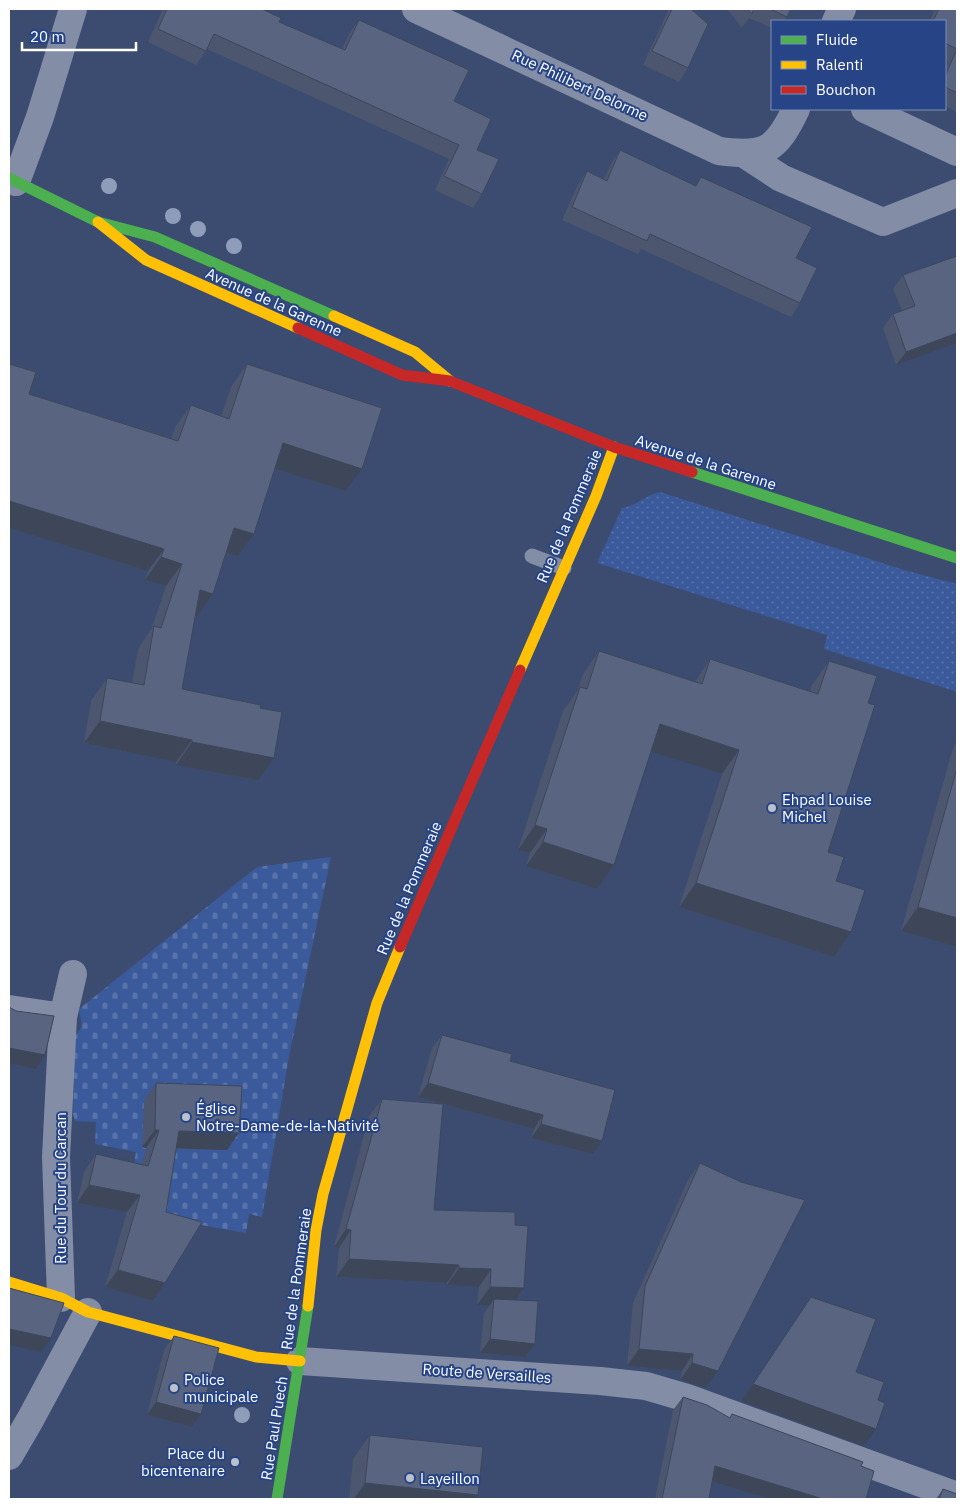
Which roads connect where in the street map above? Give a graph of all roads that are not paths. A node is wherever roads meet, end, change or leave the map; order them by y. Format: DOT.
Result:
graph roads {
  1 [pos="73,9"];
  2 [pos="416,9"];
  3 [pos="796,110"];
  4 [pos="867,110"];
  5 [pos="957,152"];
  6 [pos="746,155"];
  7 [pos="12,180"];
  8 [pos="957,193"];
  9 [pos="98,222"];
  10 [pos="450,381"];
  11 [pos="614,447"];
  12 [pos="532,556"];
  13 [pos="957,558"];
  14 [pos="564,568"];
  15 [pos="73,974"];
  16 [pos="9,1008"];
  17 [pos="64,1018"];
  18 [pos="9,1282"];
  19 [pos="60,1298"];
  20 [pos="88,1312"];
  21 [pos="300,1361"];
  22 [pos="9,1456"];
  23 [pos="957,1496"];
  24 [pos="277,1499"];
  1 -- 7 [label="street"];
  2 -- 6 [label="street, Rue Philibert Delorme"];
  3 -- 6 [label="street, Rue Philibert Delorme"];
  4 -- 5 [label="street"];
  6 -- 8 [label="street, Rue Philibert Delorme"];
  7 -- 9 [label="street, Avenue de la Garenne"];
  9 -- 10 [label="street, Avenue de la Garenne"];
  9 -- 10 [label="street, Avenue de la Garenne"];
  10 -- 11 [label="street, Avenue de la Garenne"];
  11 -- 13 [label="street, Avenue de la Garenne"];
  11 -- 14 [label="street, Rue de la Pommeraie"];
  12 -- 14 [label="lane"];
  14 -- 21 [label="street, Rue de la Pommeraie"];
  15 -- 17 [label="street, Rue du Tour du Carcan"];
  16 -- 17 [label="street"];
  17 -- 19 [label="street, Rue du Tour du Carcan"];
  18 -- 19 [label="street, Route de Versailles"];
  19 -- 20 [label="street, Route de Versailles"];
  20 -- 21 [label="street, Route de Versailles"];
  20 -- 22 [label="street"];
  21 -- 23 [label="street, Route de Versailles"];
  21 -- 24 [label="street, Rue Paul Puech"];
}
